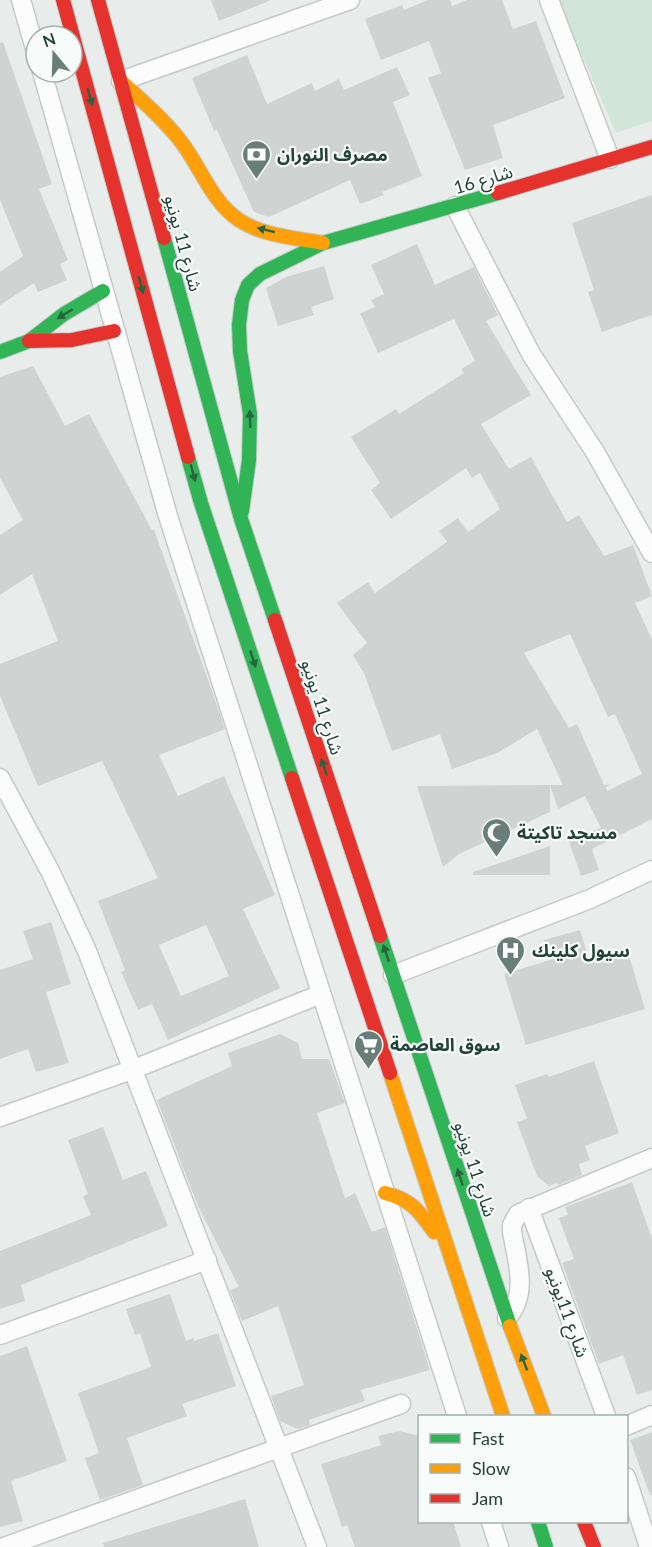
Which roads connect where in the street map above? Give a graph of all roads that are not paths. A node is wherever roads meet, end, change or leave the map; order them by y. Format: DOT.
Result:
graph roads {
  1 [pos="21,0"];
  2 [pos="63,0"];
  3 [pos="98,0"];
  4 [pos="350,0"];
  5 [pos="549,0"];
  6 [pos="28,24"];
  7 [pos="121,81"];
  8 [pos="45,84"];
  9 [pos="652,147"];
  10 [pos="610,159"];
  11 [pos="456,206"];
  12 [pos="323,243"];
  13 [pos="104,291"];
  14 [pos="114,331"];
  15 [pos="29,341"];
  16 [pos="0,352"];
  17 [pos="242,519"];
  18 [pos="652,553"];
  19 [pos="0,777"];
  20 [pos="652,870"];
  21 [pos="393,975"];
  22 [pos="321,994"];
  23 [pos="134,1070"];
  24 [pos="0,1117"];
  25 [pos="652,1158"];
  26 [pos="386,1194"];
  27 [pos="529,1208"];
  28 [pos="449,1254"];
  29 [pos="207,1260"];
  30 [pos="507,1318"];
  31 [pos="0,1335"];
  32 [pos="401,1404"];
  33 [pos="458,1415"];
  34 [pos="503,1415"];
  35 [pos="544,1415"];
  36 [pos="606,1415"];
  37 [pos="652,1415"];
  38 [pos="628,1426"];
  39 [pos="280,1448"];
  40 [pos="628,1480"];
  41 [pos="491,1523"];
  42 [pos="539,1523"];
  43 [pos="585,1523"];
  44 [pos="495,1546"];
  45 [pos="4,1547"];
  46 [pos="317,1547"];
  47 [pos="546,1547"];
  48 [pos="594,1547"];
  49 [pos="649,1547"];
  1 -- 6 [label="street"];
  2 -- 28 [label="main road, one-way"];
  3 -- 7 [label="main road, شارع 11 يونيو"];
  4 -- 7 [label="street"];
  5 -- 10 [label="street"];
  12 -- 7 [label="main road, one-way"];
  7 -- 17 [label="main road, شارع 11 يونيو"];
  8 -- 13 [label="street"];
  9 -- 10 [label="main road, شارع 16"];
  10 -- 11 [label="main road, شارع 16"];
  11 -- 12 [label="main road, شارع 16"];
  11 -- 18 [label="street"];
  17 -- 12 [label="main road, شارع 16, one-way"];
  13 -- 14 [label="street"];
  13 -- 15 [label="main road, one-way"];
  14 -- 15 [label="main road"];
  14 -- 22 [label="street"];
  15 -- 16 [label="main road"];
  21 -- 17 [label="main road, شارع 11 يونيو, one-way"];
  19 -- 23 [label="street"];
  20 -- 21 [label="street"];
  30 -- 21 [label="main road, شارع 11 يونيو, one-way"];
  22 -- 23 [label="street"];
  22 -- 26 [label="street"];
  23 -- 24 [label="street"];
  23 -- 29 [label="street"];
  25 -- 27 [label="street"];
  26 -- 28 [label="main road"];
  26 -- 33 [label="street"];
  27 -- 30 [label="street"];
  27 -- 36 [label="street, شارع 11يونيو"];
  28 -- 34 [label="main road"];
  29 -- 31 [label="street"];
  29 -- 39 [label="street"];
  35 -- 30 [label="main road, شارع 11 يونيو, one-way"];
  32 -- 39 [label="street"];
  37 -- 38 [label="street"];
  39 -- 45 [label="street"];
  39 -- 46 [label="street"];
  40 -- 49 [label="street"];
  41 -- 44 [label="street"];
  42 -- 47 [label="main road"];
  43 -- 48 [label="main road"];
}
